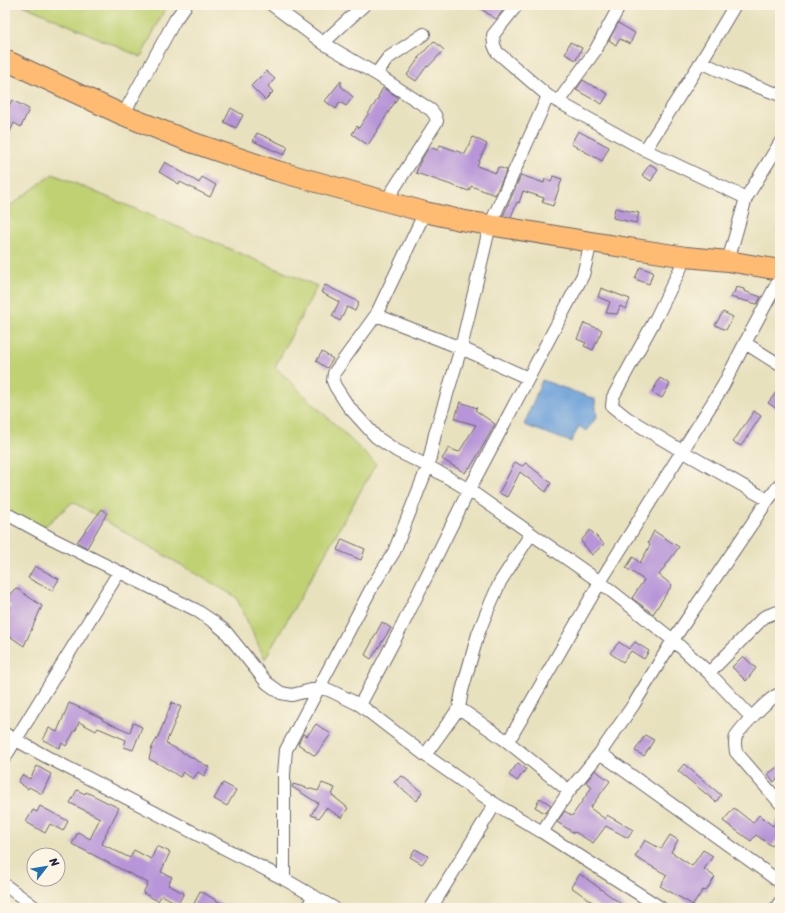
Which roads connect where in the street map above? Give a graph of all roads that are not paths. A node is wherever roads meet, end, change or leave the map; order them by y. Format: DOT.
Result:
graph roads {
  1 [pos="181,5"];
  2 [pos="186,5"];
  3 [pos="272,5"];
  4 [pos="364,5"];
  5 [pos="517,5"];
  6 [pos="620,5"];
  7 [pos="736,5"];
  8 [pos="175,20"];
  9 [pos="424,34"];
  10 [pos="323,44"];
  11 [pos="5,60"];
  12 [pos="701,62"];
  13 [pos="376,74"];
  14 [pos="780,95"];
  15 [pos="553,99"];
  16 [pos="123,115"];
  17 [pos="780,143"];
  18 [pos="645,150"];
  19 [pos="746,198"];
  20 [pos="386,201"];
  21 [pos="425,212"];
  22 [pos="490,225"];
  23 [pos="591,242"];
  24 [pos="686,257"];
  25 [pos="728,261"];
  26 [pos="780,270"];
  27 [pos="780,278"];
  28 [pos="376,314"];
  29 [pos="745,343"];
  30 [pos="461,348"];
  31 [pos="780,365"];
  32 [pos="528,378"];
  33 [pos="682,452"];
  34 [pos="428,466"];
  35 [pos="780,484"];
  36 [pos="469,490"];
  37 [pos="768,500"];
  38 [pos="5,513"];
  39 [pos="531,534"];
  40 [pos="119,572"];
  41 [pos="600,582"];
  42 [pos="780,612"];
  43 [pos="673,640"];
  44 [pos="709,672"];
  45 [pos="319,688"];
  46 [pos="780,694"];
  47 [pos="360,705"];
  48 [pos="459,708"];
  49 [pos="752,718"];
  50 [pos="10,737"];
  51 [pos="508,742"];
  52 [pos="600,753"];
  53 [pos="425,755"];
  54 [pos="5,757"];
  55 [pos="569,791"];
  56 [pos="780,803"];
  57 [pos="495,804"];
  58 [pos="542,832"];
  59 [pos="284,879"];
  60 [pos="780,882"];
  61 [pos="5,885"];
  62 [pos="314,896"];
  63 [pos="780,902"];
  64 [pos="36,908"];
  65 [pos="307,908"];
  66 [pos="334,908"];
  67 [pos="431,908"];
  68 [pos="661,908"];
  69 [pos="776,908"];
  1 -- 8 [label="street"];
  2 -- 8 [label="street"];
  3 -- 10 [label="street"];
  4 -- 10 [label="street"];
  5 -- 15 [label="street"];
  6 -- 15 [label="street"];
  7 -- 12 [label="street"];
  8 -- 16 [label="street"];
  9 -- 13 [label="street"];
  10 -- 13 [label="street"];
  11 -- 16 [label="highway"];
  12 -- 14 [label="street"];
  12 -- 18 [label="street"];
  13 -- 20 [label="street"];
  15 -- 18 [label="street"];
  15 -- 22 [label="street"];
  16 -- 20 [label="highway"];
  17 -- 19 [label="street"];
  18 -- 19 [label="street"];
  19 -- 25 [label="street"];
  20 -- 21 [label="highway"];
  21 -- 22 [label="highway"];
  21 -- 28 [label="street"];
  22 -- 23 [label="highway"];
  22 -- 30 [label="street"];
  23 -- 24 [label="highway"];
  23 -- 32 [label="street"];
  24 -- 25 [label="highway"];
  24 -- 33 [label="street"];
  25 -- 26 [label="highway"];
  27 -- 29 [label="street"];
  28 -- 30 [label="street"];
  28 -- 34 [label="street"];
  29 -- 31 [label="street"];
  29 -- 33 [label="street"];
  30 -- 32 [label="street"];
  30 -- 34 [label="street"];
  32 -- 36 [label="street"];
  33 -- 37 [label="street"];
  33 -- 41 [label="street"];
  34 -- 36 [label="street"];
  34 -- 45 [label="street"];
  35 -- 37 [label="street"];
  36 -- 39 [label="street"];
  36 -- 47 [label="street"];
  37 -- 43 [label="street"];
  38 -- 40 [label="street"];
  39 -- 41 [label="street"];
  39 -- 48 [label="street"];
  40 -- 45 [label="street"];
  40 -- 50 [label="street"];
  41 -- 43 [label="street"];
  41 -- 51 [label="street"];
  42 -- 44 [label="street"];
  43 -- 44 [label="street"];
  43 -- 52 [label="street"];
  44 -- 49 [label="street"];
  45 -- 47 [label="street"];
  45 -- 59 [label="street"];
  46 -- 49 [label="street"];
  47 -- 53 [label="street"];
  48 -- 51 [label="street"];
  48 -- 53 [label="street"];
  49 -- 56 [label="street"];
  50 -- 54 [label="street"];
  50 -- 59 [label="street"];
  51 -- 55 [label="street"];
  52 -- 55 [label="street"];
  52 -- 60 [label="street"];
  53 -- 57 [label="street"];
  55 -- 58 [label="street"];
  57 -- 58 [label="street"];
  57 -- 67 [label="street"];
  58 -- 68 [label="street"];
  59 -- 62 [label="street"];
  61 -- 64 [label="street"];
  62 -- 65 [label="street"];
  62 -- 66 [label="street"];
  63 -- 69 [label="street"];
}
